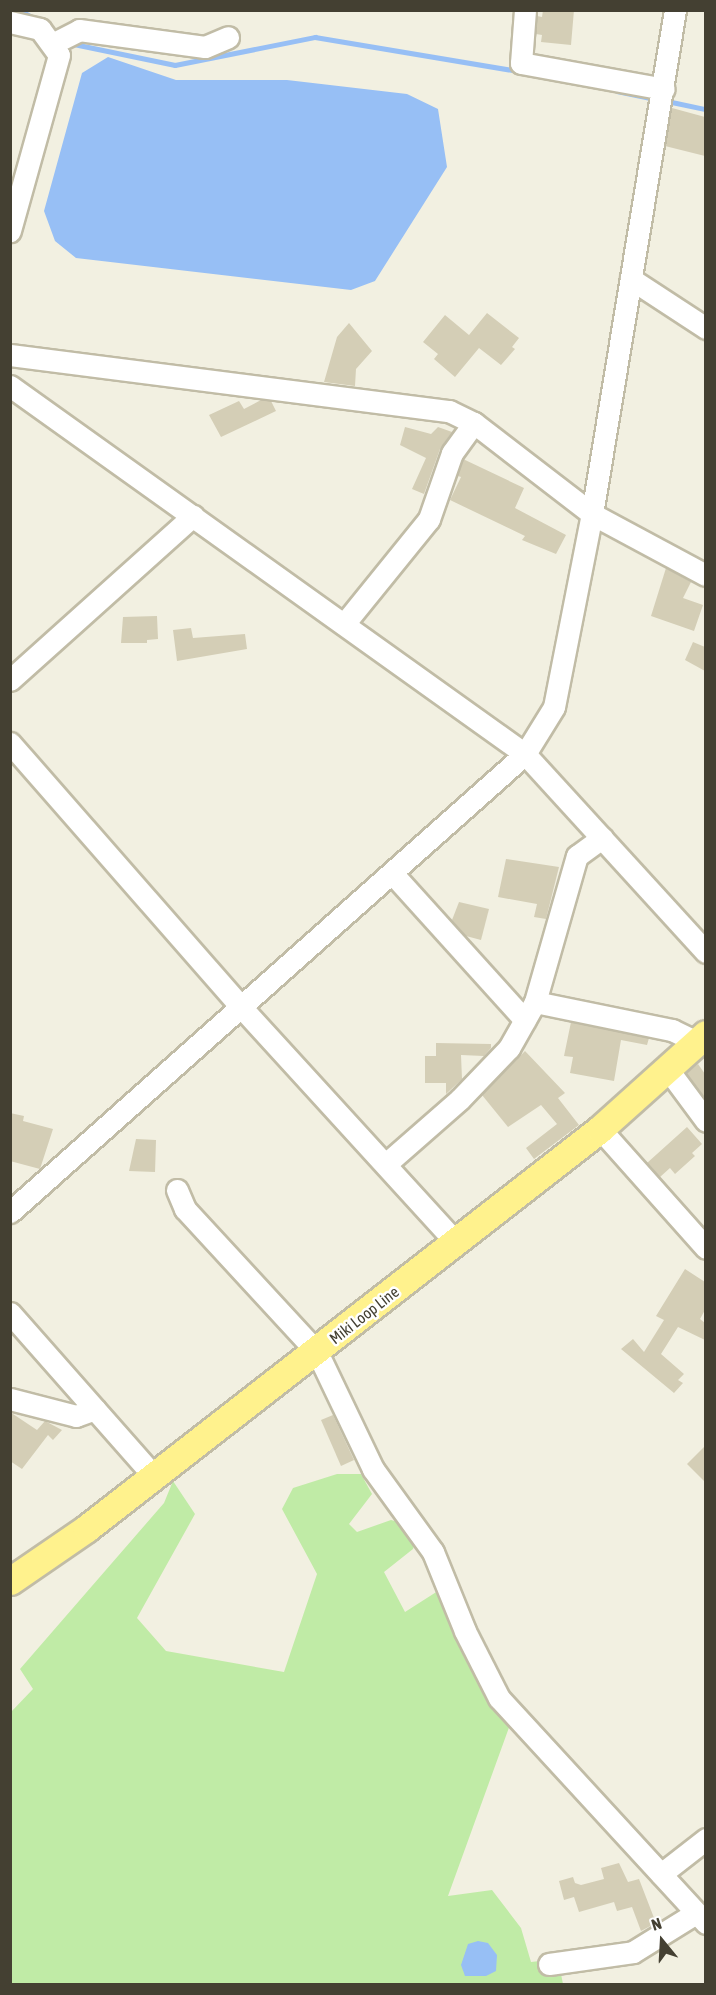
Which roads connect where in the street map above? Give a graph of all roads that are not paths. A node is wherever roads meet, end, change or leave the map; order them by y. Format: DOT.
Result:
graph roads {
  1 [pos="525,10"];
  2 [pos="675,10"];
  3 [pos="10,22"];
  4 [pos="228,37"];
  5 [pos="54,43"];
  6 [pos="664,89"];
  7 [pos="10,231"];
  8 [pos="632,279"];
  9 [pos="705,328"];
  10 [pos="10,356"];
  11 [pos="10,386"];
  12 [pos="474,423"];
  13 [pos="592,514"];
  14 [pos="193,516"];
  15 [pos="705,575"];
  16 [pos="344,624"];
  17 [pos="10,680"];
  18 [pos="10,743"];
  19 [pos="525,754"];
  20 [pos="602,838"];
  21 [pos="392,873"];
  22 [pos="705,952"];
  23 [pos="242,1008"];
  24 [pos="530,1011"];
  25 [pos="701,1038"];
  26 [pos="669,1071"];
  27 [pos="705,1122"];
  28 [pos="600,1129"];
  29 [pos="387,1163"];
  30 [pos="177,1190"];
  31 [pos="10,1212"];
  32 [pos="456,1242"];
  33 [pos="705,1248"];
  34 [pos="11,1317"];
  35 [pos="317,1352"];
  36 [pos="10,1399"];
  37 [pos="95,1409"];
  38 [pos="153,1475"];
  39 [pos="10,1581"];
  40 [pos="705,1839"];
  41 [pos="661,1874"];
  42 [pos="701,1918"];
  43 [pos="549,1964"];
  1 -- 6 [label="street"];
  2 -- 6 [label="street"];
  3 -- 5 [label="street"];
  4 -- 5 [label="street"];
  5 -- 7 [label="street"];
  6 -- 8 [label="street"];
  8 -- 9 [label="street"];
  8 -- 13 [label="street"];
  10 -- 12 [label="street"];
  11 -- 14 [label="street"];
  12 -- 13 [label="street"];
  12 -- 16 [label="street"];
  13 -- 15 [label="street"];
  13 -- 19 [label="street"];
  14 -- 16 [label="street"];
  14 -- 17 [label="street"];
  16 -- 19 [label="street"];
  18 -- 23 [label="street"];
  19 -- 20 [label="street"];
  19 -- 21 [label="street"];
  20 -- 22 [label="street"];
  20 -- 24 [label="street"];
  21 -- 23 [label="street"];
  21 -- 24 [label="street"];
  23 -- 29 [label="street"];
  23 -- 31 [label="street"];
  24 -- 25 [label="street"];
  24 -- 29 [label="street"];
  25 -- 26 [label="main road, Miki Loop Line"];
  26 -- 27 [label="street"];
  26 -- 28 [label="main road, Miki Loop Line"];
  28 -- 32 [label="main road, Miki Loop Line"];
  28 -- 33 [label="street"];
  29 -- 32 [label="street"];
  30 -- 35 [label="street"];
  32 -- 35 [label="main road, Miki Loop Line"];
  34 -- 37 [label="street"];
  35 -- 38 [label="main road, Miki Loop Line"];
  35 -- 41 [label="street"];
  36 -- 37 [label="street"];
  37 -- 38 [label="street"];
  38 -- 39 [label="main road, Miki Loop Line"];
  40 -- 41 [label="street"];
  41 -- 42 [label="street"];
  42 -- 43 [label="street"];
}
